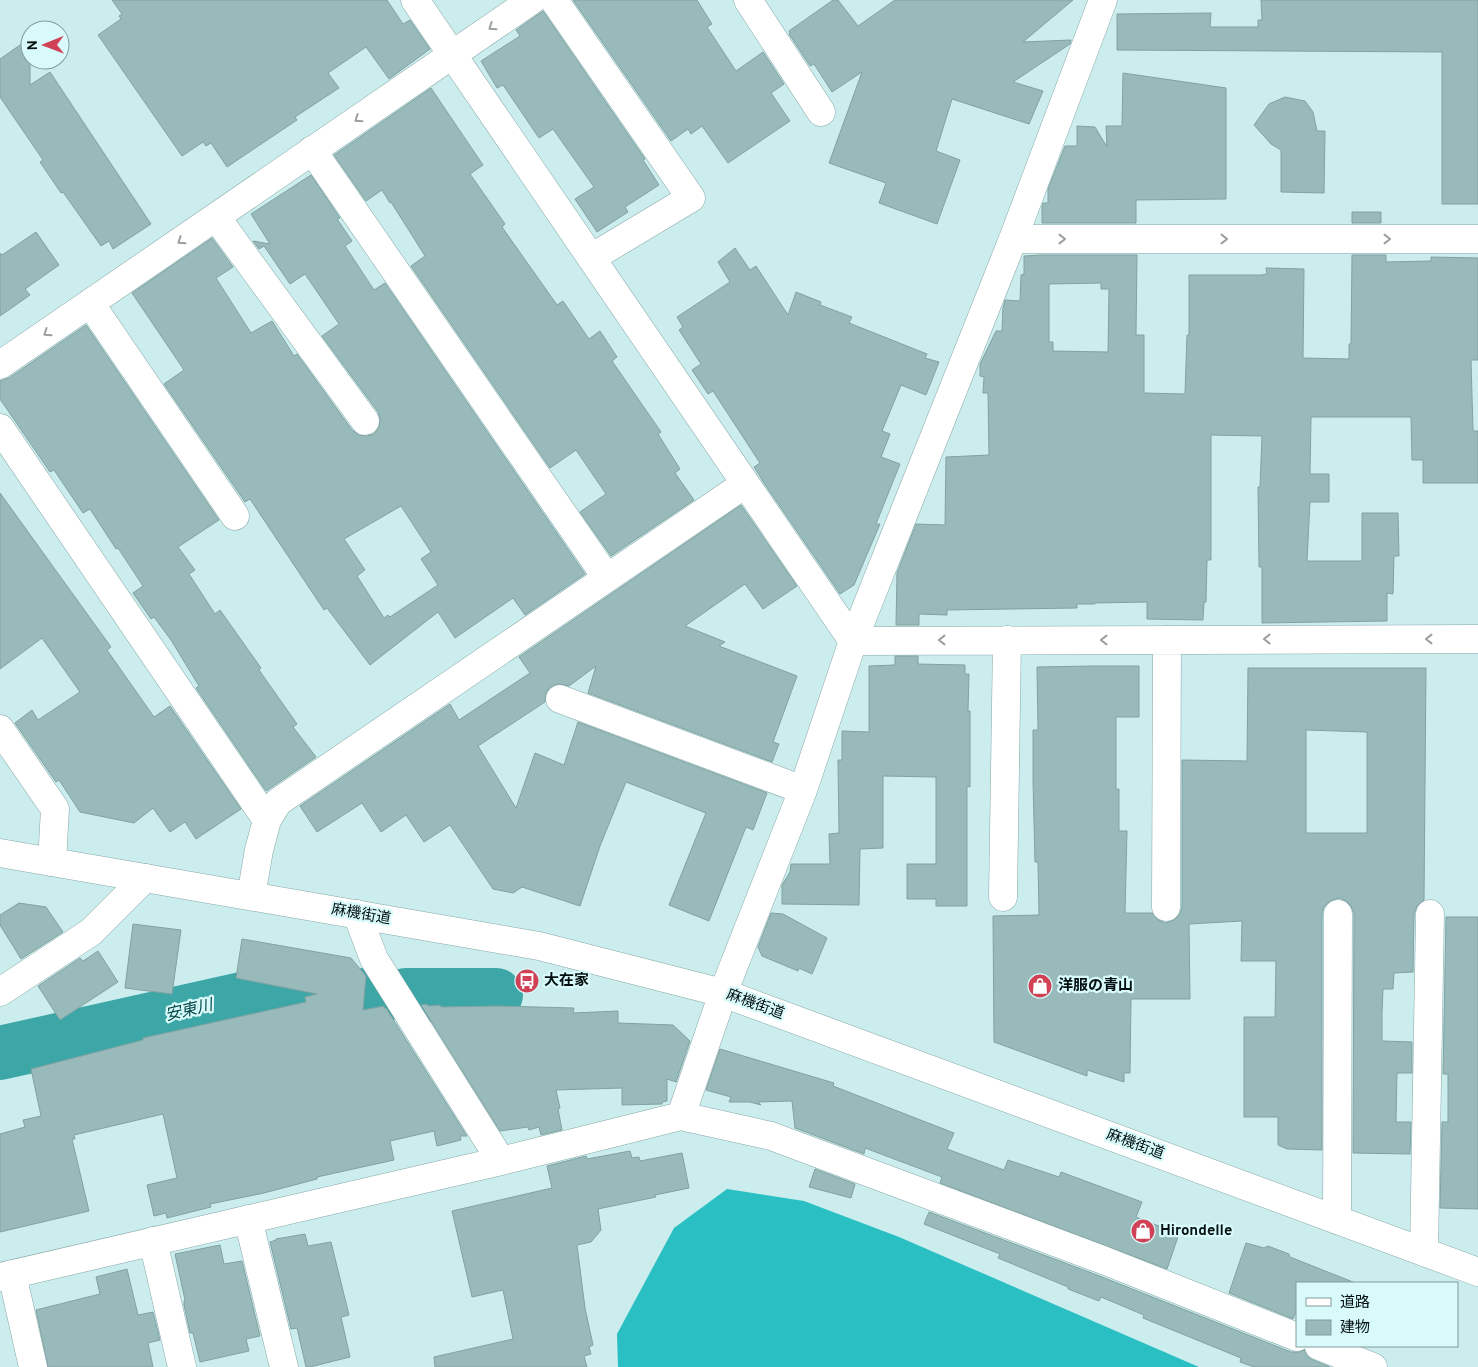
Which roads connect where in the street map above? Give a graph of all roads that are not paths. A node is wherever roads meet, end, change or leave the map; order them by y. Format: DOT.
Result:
graph roads {
  1 [pos="415,0"];
  2 [pos="532,0"];
  3 [pos="554,0"];
  4 [pos="748,0"];
  5 [pos="1103,0"];
  6 [pos="452,55"];
  7 [pos="821,112"];
  8 [pos="312,150"];
  9 [pos="216,217"];
  10 [pos="1013,239"];
  11 [pos="1478,239"];
  12 [pos="591,258"];
  13 [pos="90,303"];
  14 [pos="0,365"];
  15 [pos="365,421"];
  16 [pos="0,428"];
  17 [pos="745,484"];
  18 [pos="235,516"];
  19 [pos="607,578"];
  20 [pos="1478,639"];
  21 [pos="1007,640"];
  22 [pos="1167,640"];
  23 [pos="854,641"];
  24 [pos="560,699"];
  25 [pos="0,729"];
  26 [pos="803,790"];
  27 [pos="267,820"];
  28 [pos="0,853"];
  29 [pos="52,862"];
  30 [pos="145,878"];
  31 [pos="251,896"];
  32 [pos="1003,897"];
  33 [pos="1166,907"];
  34 [pos="357,914"];
  35 [pos="1338,914"];
  36 [pos="1430,914"];
  37 [pos="0,992"];
  38 [pos="723,993"];
  39 [pos="681,1116"];
  40 [pos="501,1160"];
  41 [pos="248,1219"];
  42 [pos="1337,1220"];
  43 [pos="153,1242"];
  44 [pos="1424,1252"];
  45 [pos="1478,1272"];
  46 [pos="6,1276"];
  47 [pos="1296,1337"];
  48 [pos="1322,1347"];
  49 [pos="33,1367"];
  50 [pos="182,1367"];
  51 [pos="284,1367"];
  52 [pos="1373,1367"];
  1 -- 6 [label="street"];
  2 -- 6 [label="street, one-way"];
  3 -- 12 [label="street"];
  4 -- 7 [label="street"];
  5 -- 10 [label="street"];
  6 -- 8 [label="street, one-way"];
  6 -- 12 [label="street"];
  8 -- 9 [label="street"];
  8 -- 19 [label="street"];
  9 -- 13 [label="street, one-way"];
  9 -- 15 [label="street"];
  10 -- 11 [label="street, one-way"];
  10 -- 23 [label="street"];
  12 -- 17 [label="street"];
  13 -- 14 [label="street, one-way"];
  13 -- 18 [label="street"];
  16 -- 27 [label="street"];
  17 -- 19 [label="street"];
  17 -- 23 [label="street"];
  19 -- 27 [label="street"];
  20 -- 22 [label="street, one-way"];
  22 -- 21 [label="street, one-way"];
  21 -- 23 [label="street, one-way"];
  21 -- 32 [label="street"];
  22 -- 33 [label="street"];
  23 -- 26 [label="street"];
  24 -- 26 [label="street"];
  25 -- 29 [label="street"];
  26 -- 38 [label="street"];
  27 -- 31 [label="street"];
  28 -- 29 [label="street, 麻機街道"];
  29 -- 30 [label="street, 麻機街道"];
  30 -- 31 [label="street, 麻機街道"];
  30 -- 37 [label="street"];
  31 -- 34 [label="street, 麻機街道"];
  34 -- 38 [label="street, 麻機街道"];
  34 -- 40 [label="street"];
  35 -- 42 [label="street"];
  36 -- 44 [label="street"];
  38 -- 39 [label="street"];
  38 -- 42 [label="street, 麻機街道"];
  39 -- 40 [label="street"];
  39 -- 47 [label="street"];
  40 -- 41 [label="street"];
  41 -- 43 [label="street"];
  41 -- 51 [label="street"];
  42 -- 44 [label="street, 麻機街道"];
  43 -- 46 [label="street"];
  43 -- 50 [label="street"];
  44 -- 45 [label="street, 麻機街道"];
  46 -- 49 [label="street"];
  48 -- 52 [label="street"];
}
